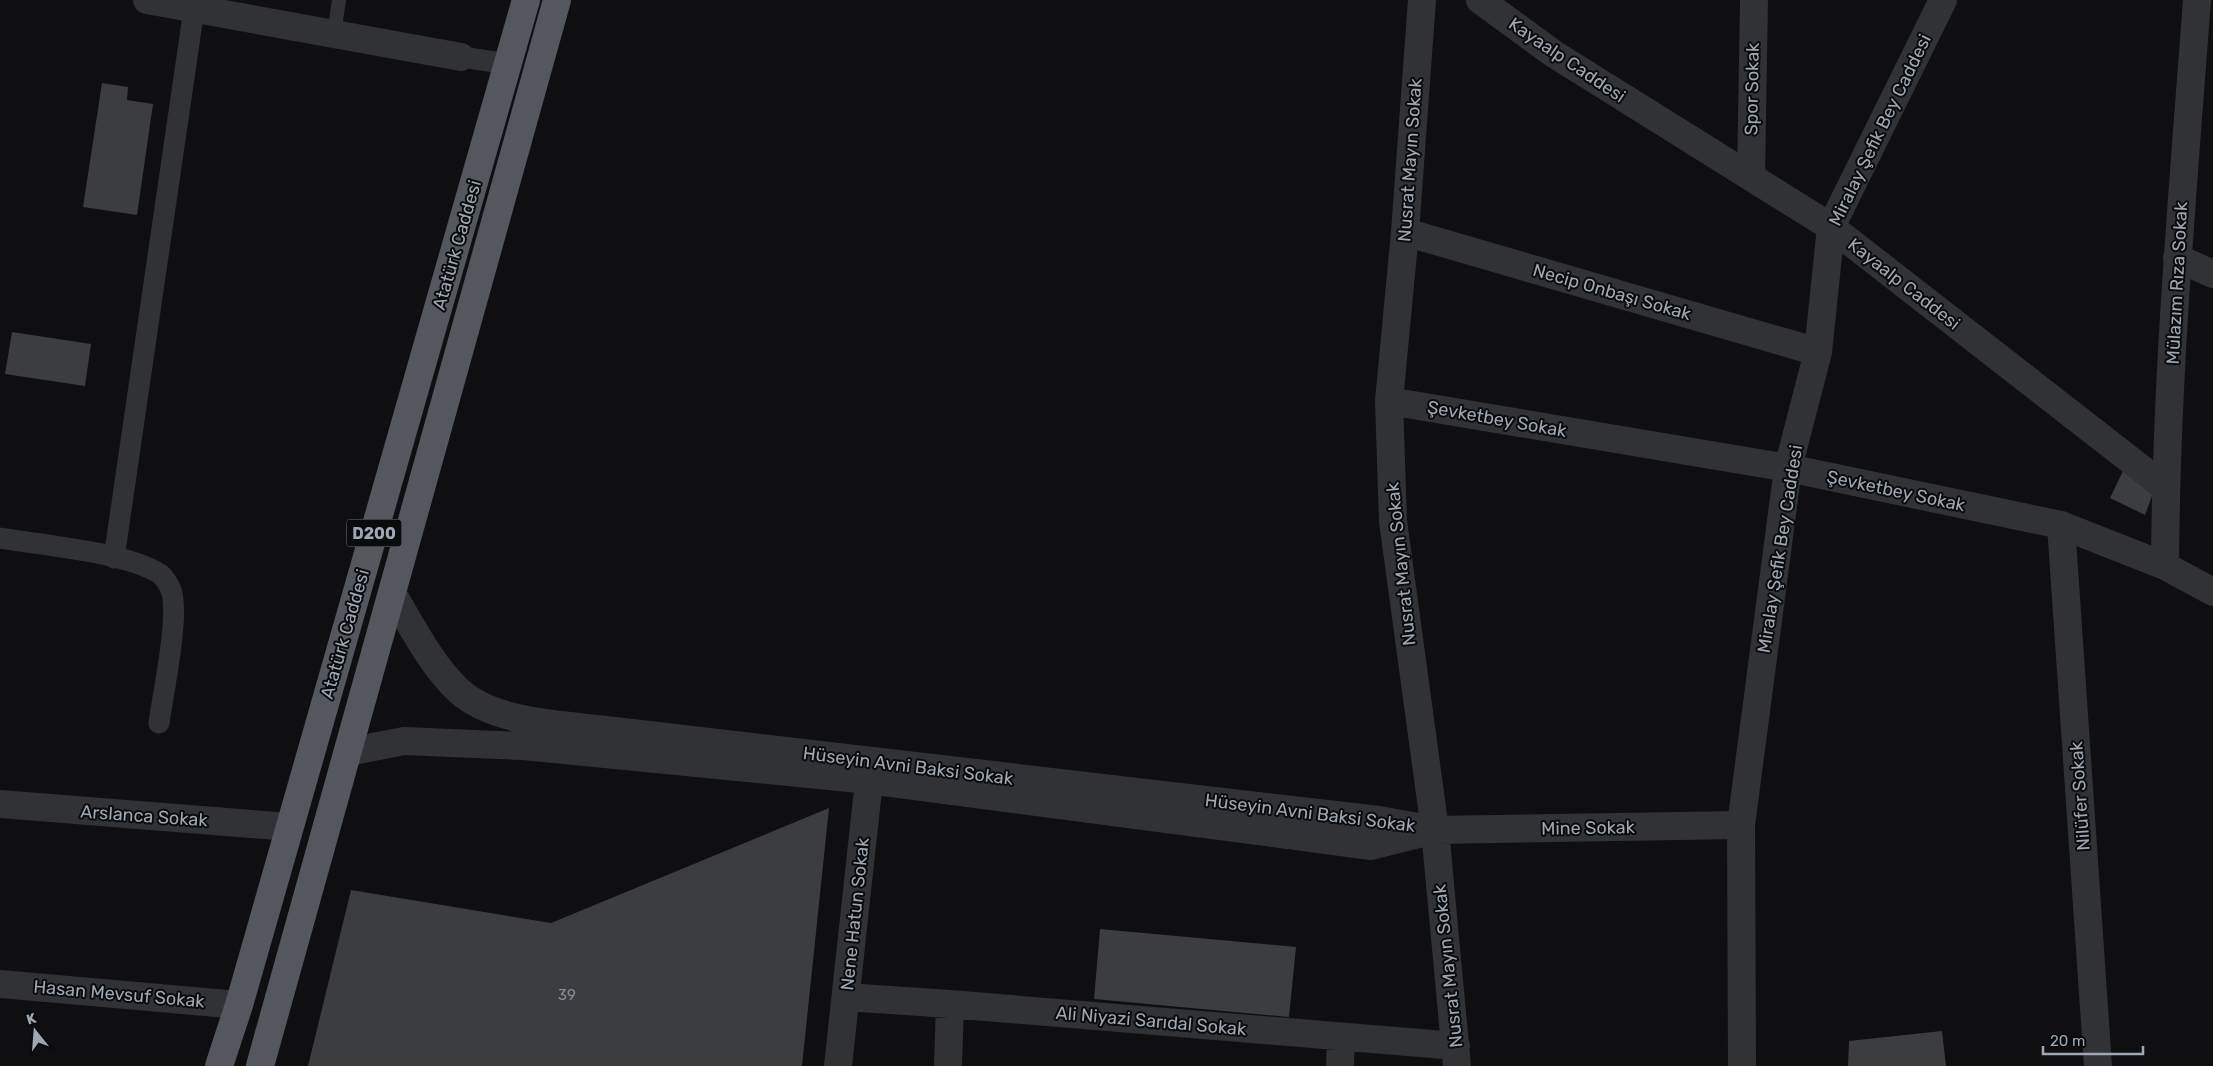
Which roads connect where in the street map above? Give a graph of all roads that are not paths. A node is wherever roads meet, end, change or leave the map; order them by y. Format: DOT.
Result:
graph roads {
  1 [pos="147,0"];
  2 [pos="338,0"];
  3 [pos="526,0"];
  4 [pos="557,0"];
  5 [pos="1422,0"];
  6 [pos="1480,0"];
  7 [pos="1754,0"];
  8 [pos="1943,0"];
  9 [pos="2197,0"];
  10 [pos="195,4"];
  11 [pos="1510,11"];
  12 [pos="334,34"];
  13 [pos="461,56"];
  14 [pos="509,64"];
  15 [pos="1751,177"];
  16 [pos="1831,227"];
  17 [pos="1405,232"];
  18 [pos="2177,258"];
  19 [pos="2213,274"];
  20 [pos="1818,352"];
  21 [pos="1389,401"];
  22 [pos="1788,468"];
  23 [pos="2165,487"];
  24 [pos="2061,525"];
  25 [pos="0,538"];
  26 [pos="114,558"];
  27 [pos="2165,566"];
  28 [pos="2213,592"];
  29 [pos="392,593"];
  30 [pos="500,712"];
  31 [pos="159,723"];
  32 [pos="496,744"];
  33 [pos="348,752"];
  34 [pos="870,771"];
  35 [pos="0,804"];
  36 [pos="1741,825"];
  37 [pos="289,827"];
  38 [pos="1435,830"];
  39 [pos="0,984"];
  40 [pos="846,997"];
  41 [pos="950,1004"];
  42 [pos="239,1005"];
  43 [pos="1341,1038"];
  44 [pos="1457,1056"];
  45 [pos="219,1066"];
  46 [pos="260,1066"];
  47 [pos="838,1066"];
  48 [pos="948,1066"];
  49 [pos="1340,1066"];
  50 [pos="1742,1066"];
  51 [pos="2098,1066"];
  1 -- 10 [label="street"];
  2 -- 12 [label="lane"];
  3 -- 14 [label="highway, Atatürk Caddesi / D200"];
  4 -- 29 [label="highway, Atatürk Caddesi / D200"];
  5 -- 17 [label="street, Nusrat Mayın Sokak"];
  6 -- 11 [label="street, Kayaalp Caddesi"];
  7 -- 15 [label="street, Spor Sokak"];
  8 -- 16 [label="street, Miralay Şefik Bey Caddesi"];
  9 -- 18 [label="street, Mülazım Rıza Sokak"];
  10 -- 12 [label="street"];
  10 -- 26 [label="street"];
  11 -- 15 [label="street, Kayaalp Caddesi"];
  12 -- 13 [label="street"];
  13 -- 14 [label="street"];
  14 -- 37 [label="highway, Atatürk Caddesi / D200"];
  15 -- 16 [label="street, Kayaalp Caddesi"];
  16 -- 20 [label="street, Miralay Şefik Bey Caddesi"];
  16 -- 23 [label="street, Kayaalp Caddesi"];
  17 -- 20 [label="street, Necip Onbaşı Sokak"];
  17 -- 21 [label="street, Nusrat Mayın Sokak"];
  18 -- 19 [label="street"];
  18 -- 23 [label="street, Mülazım Rıza Sokak"];
  20 -- 22 [label="street, Miralay Şefik Bey Caddesi"];
  21 -- 22 [label="street, Şevketbey Sokak"];
  21 -- 38 [label="street, Nusrat Mayın Sokak"];
  22 -- 24 [label="street, Şevketbey Sokak"];
  22 -- 36 [label="street, Miralay Şefik Bey Caddesi"];
  23 -- 27 [label="street, Mülazım Rıza Sokak"];
  24 -- 27 [label="street, Şevketbey Sokak"];
  24 -- 51 [label="street, Nilüfer Sokak"];
  25 -- 26 [label="street"];
  26 -- 31 [label="street"];
  27 -- 28 [label="street, Şevketbey Sokak"];
  29 -- 30 [label="street, Hüseyin Avni Baksi Sokak"];
  29 -- 33 [label="highway, Atatürk Caddesi / D200"];
  30 -- 32 [label="street"];
  30 -- 34 [label="street, Hüseyin Avni Baksi Sokak"];
  32 -- 33 [label="street, Hüseyin Avni Baksi Sokak"];
  32 -- 34 [label="street, Hüseyin Avni Baksi Sokak"];
  33 -- 46 [label="highway, Atatürk Caddesi / D200"];
  34 -- 38 [label="street, Hüseyin Avni Baksi Sokak"];
  34 -- 40 [label="street, Nene Hatun Sokak"];
  35 -- 37 [label="street, Arslanca Sokak"];
  36 -- 38 [label="street, Mine Sokak"];
  36 -- 50 [label="street, Miralay Şefik Bey Caddesi"];
  37 -- 42 [label="highway, Atatürk Caddesi / D200"];
  38 -- 44 [label="street, Nusrat Mayın Sokak"];
  39 -- 42 [label="street, Hasan Mevsuf Sokak"];
  40 -- 41 [label="street, Ali Niyazi Sarıdal Sokak"];
  40 -- 47 [label="street, Nene Hatun Sokak"];
  41 -- 43 [label="street, Ali Niyazi Sarıdal Sokak"];
  41 -- 48 [label="street"];
  42 -- 45 [label="highway, Atatürk Caddesi / D200"];
  43 -- 44 [label="street, Ali Niyazi Sarıdal Sokak"];
  43 -- 49 [label="street"];
}
